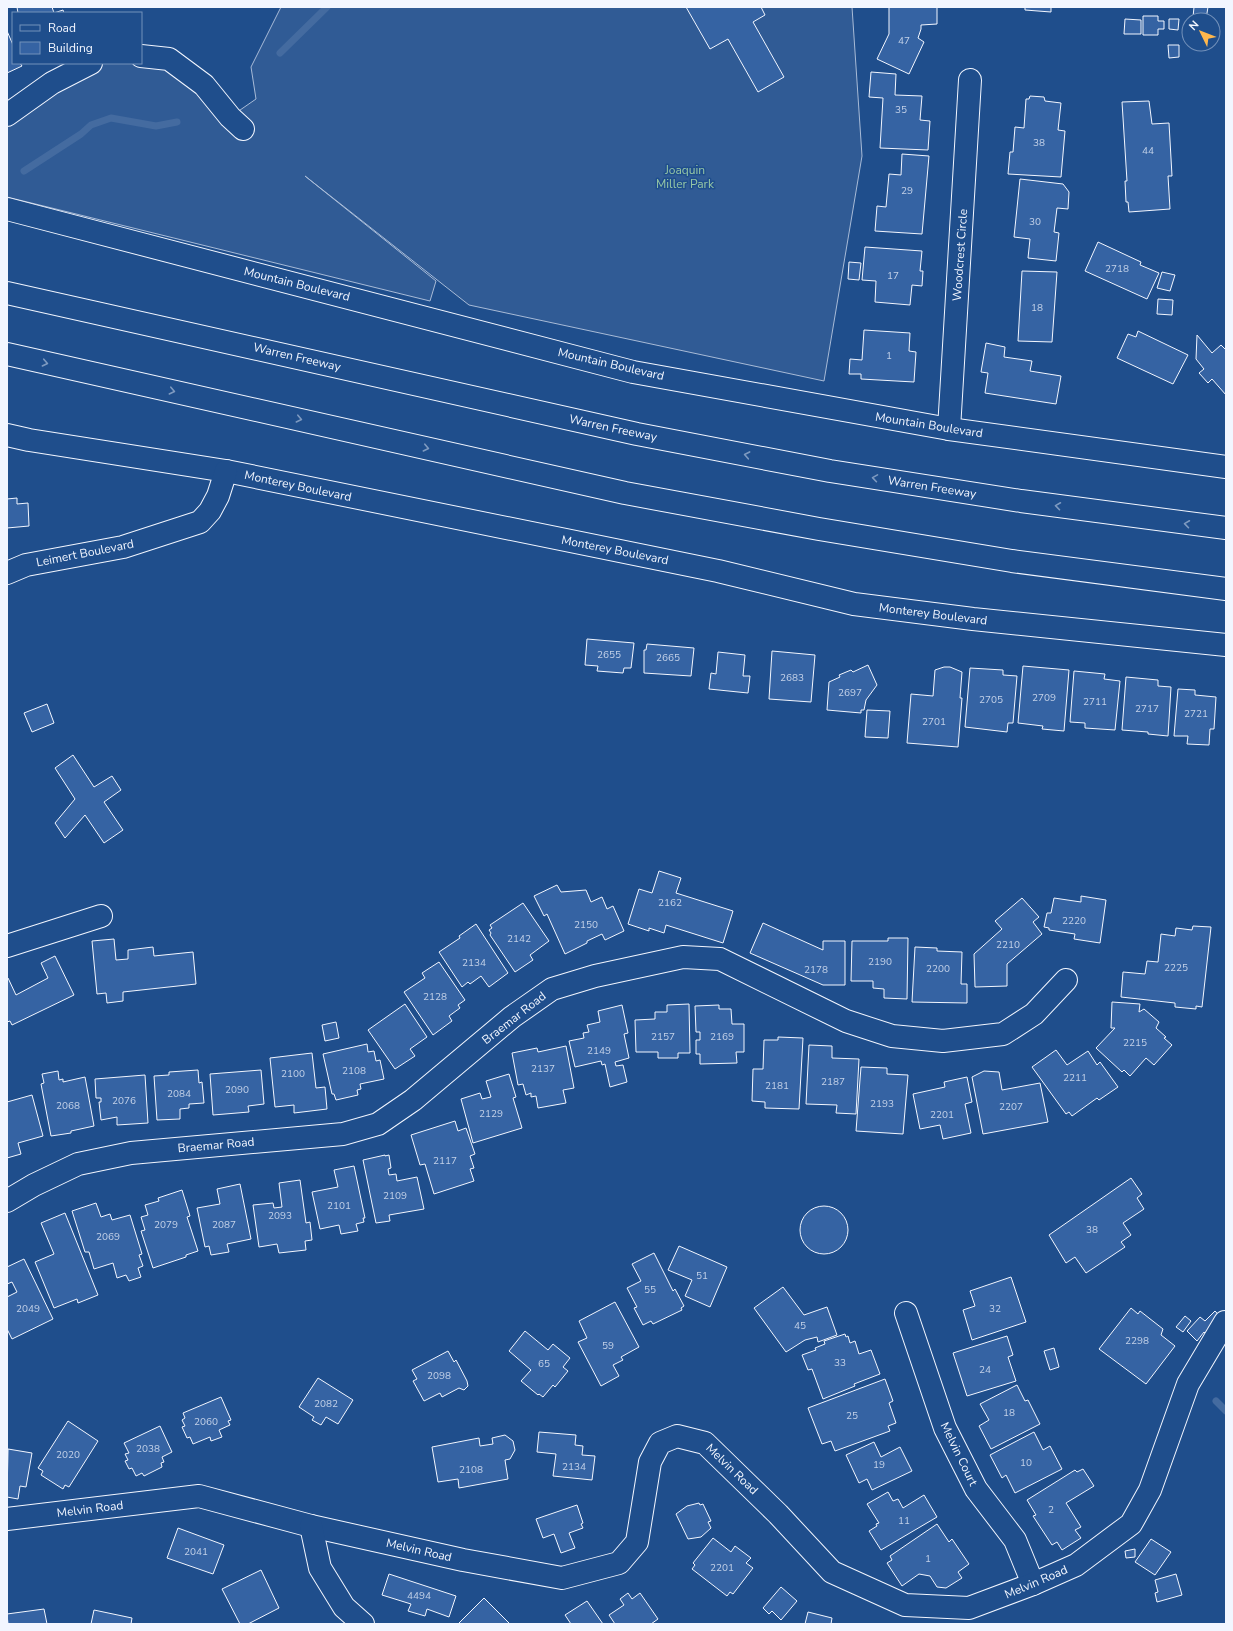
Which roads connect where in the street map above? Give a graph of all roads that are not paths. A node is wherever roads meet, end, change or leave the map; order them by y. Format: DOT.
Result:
graph roads {
  1 [pos="142,56"];
  2 [pos="89,64"];
  3 [pos="970,80"];
  4 [pos="7,115"];
  5 [pos="243,128"];
  6 [pos="7,209"];
  7 [pos="7,293"];
  8 [pos="7,354"];
  9 [pos="949,429"];
  10 [pos="7,435"];
  11 [pos="1226,466"];
  12 [pos="226,471"];
  13 [pos="1226,528"];
  14 [pos="7,573"];
  15 [pos="1226,589"];
  16 [pos="1226,645"];
  17 [pos="101,916"];
  18 [pos="7,946"];
  19 [pos="1066,980"];
  20 [pos="7,1201"];
  21 [pos="906,1313"];
  22 [pos="1225,1322"];
  23 [pos="7,1519"];
  24 [pos="311,1526"];
  25 [pos="1033,1584"];
  26 [pos="362,1624"];
  1 -- 5 [label="main road"];
  2 -- 4 [label="main road"];
  3 -- 9 [label="main road, Woodcrest Circle"];
  6 -- 9 [label="main road, Mountain Boulevard"];
  13 -- 7 [label="main road, Warren Freeway, one-way"];
  8 -- 15 [label="main road, one-way"];
  9 -- 11 [label="main road, Mountain Boulevard"];
  10 -- 12 [label="main road, Monterey Boulevard"];
  12 -- 14 [label="main road, Leimert Boulevard"];
  12 -- 16 [label="main road, Monterey Boulevard"];
  17 -- 18 [label="main road"];
  19 -- 20 [label="main road, Braemar Road"];
  21 -- 25 [label="main road, Melvin Court"];
  22 -- 25 [label="main road, Melvin Road"];
  23 -- 24 [label="main road, Melvin Road"];
  24 -- 25 [label="main road, Melvin Road"];
  24 -- 26 [label="main road"];
}
